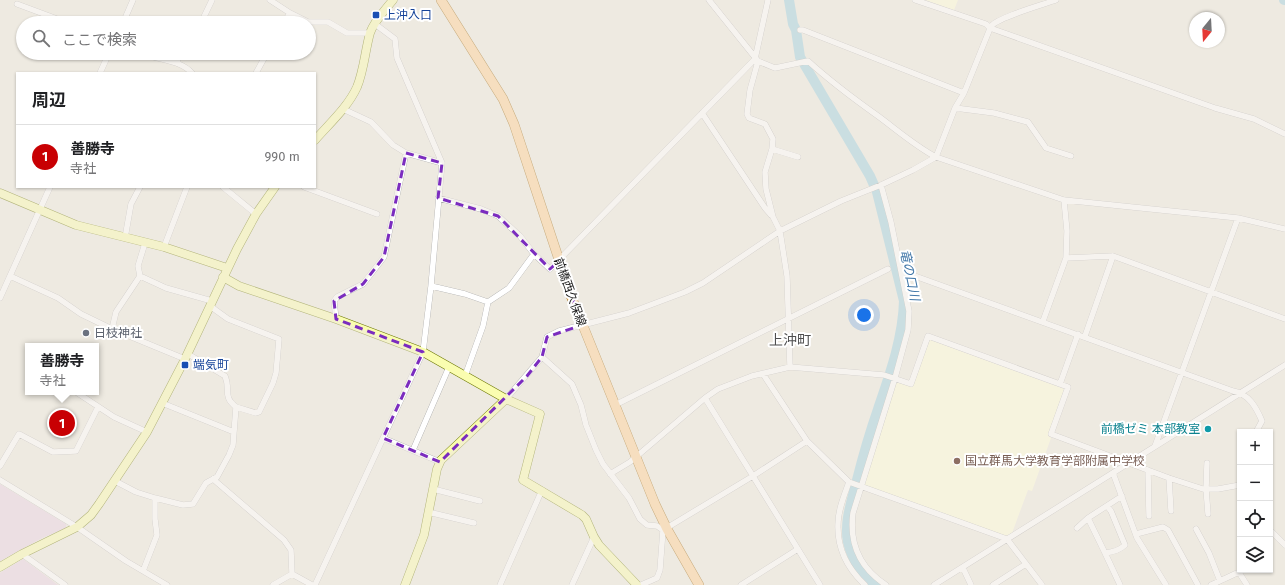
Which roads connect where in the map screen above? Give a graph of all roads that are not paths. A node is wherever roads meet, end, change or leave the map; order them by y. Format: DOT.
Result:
graph roads {
  1 [pos="133,0"];
  2 [pos="210,0"];
  3 [pos="270,0"];
  4 [pos="392,0"];
  5 [pos="441,0"];
  6 [pos="708,0"];
  7 [pos="768,0"];
  8 [pos="915,0"];
  9 [pos="1056,0"];
  10 [pos="278,2"];
  11 [pos="17,4"];
  12 [pos="290,13"];
  13 [pos="49,16"];
  14 [pos="126,16"];
  15 [pos="204,16"];
  16 [pos="288,16"];
  17 [pos="296,16"];
  18 [pos="316,22"];
  19 [pos="374,24"];
  20 [pos="990,28"];
  21 [pos="800,30"];
  22 [pos="370,33"];
  23 [pos="106,60"];
  24 [pos="165,60"];
  25 [pos="178,60"];
  26 [pos="263,60"];
  27 [pos="756,60"];
  28 [pos="177,63"];
  29 [pos="100,72"];
  30 [pos="190,72"];
  31 [pos="257,72"];
  32 [pos="964,93"];
  33 [pos="955,108"];
  34 [pos="343,109"];
  35 [pos="702,113"];
  36 [pos="1285,134"];
  37 [pos="316,139"];
  38 [pos="772,149"];
  39 [pos="406,153"];
  40 [pos="1071,156"];
  41 [pos="798,157"];
  42 [pos="936,157"];
  43 [pos="442,163"];
  44 [pos="881,185"];
  45 [pos="50,188"];
  46 [pos="140,188"];
  47 [pos="188,188"];
  48 [pos="224,188"];
  49 [pos="274,188"];
  50 [pos="307,188"];
  51 [pos="0,193"];
  52 [pos="438,198"];
  53 [pos="1064,200"];
  54 [pos="40,210"];
  55 [pos="256,214"];
  56 [pos="377,214"];
  57 [pos="773,217"];
  58 [pos="1238,218"];
  59 [pos="1285,229"];
  60 [pos="780,231"];
  61 [pos="125,238"];
  62 [pos="145,243"];
  63 [pos="164,247"];
  64 [pos="534,254"];
  65 [pos="1113,256"];
  66 [pos="1066,258"];
  67 [pos="559,261"];
  68 [pos="227,268"];
  69 [pos="888,269"];
  70 [pos="901,271"];
  71 [pos="10,276"];
  72 [pos="140,276"];
  73 [pos="223,277"];
  74 [pos="430,286"];
  75 [pos="1210,292"];
  76 [pos="0,298"];
  77 [pos="488,302"];
  78 [pos="211,303"];
  79 [pos="788,318"];
  80 [pos="336,319"];
  81 [pos="1285,320"];
  82 [pos="1043,321"];
  83 [pos="582,325"];
  84 [pos="112,329"];
  85 [pos="1078,334"];
  86 [pos="1085,336"];
  87 [pos="423,352"];
  88 [pos="186,356"];
  89 [pos="542,357"];
  90 [pos="1285,365"];
  91 [pos="449,367"];
  92 [pos="790,367"];
  93 [pos="1181,372"];
  94 [pos="764,374"];
  95 [pos="465,376"];
  96 [pos="894,378"];
  97 [pos="1060,384"];
  98 [pos="1242,393"];
  99 [pos="80,395"];
  100 [pos="705,398"];
  101 [pos="506,399"];
  102 [pos="162,403"];
  103 [pos="615,405"];
  104 [pos="98,407"];
  105 [pos="236,407"];
  106 [pos="1258,429"];
  107 [pos="148,432"];
  108 [pos="234,432"];
  109 [pos="383,438"];
  110 [pos="807,441"];
  111 [pos="1155,446"];
  112 [pos="412,450"];
  113 [pos="637,456"];
  114 [pos="440,462"];
  115 [pos="1128,463"];
  116 [pos="1207,463"];
  117 [pos="0,466"];
  118 [pos="1148,470"];
  119 [pos="1113,473"];
  120 [pos="610,474"];
  121 [pos="753,476"];
  122 [pos="1169,478"];
  123 [pos="212,479"];
  124 [pos="0,480"];
  125 [pos="115,481"];
  126 [pos="849,483"];
  127 [pos="1237,486"];
  128 [pos="861,487"];
  129 [pos="433,489"];
  130 [pos="1206,489"];
  131 [pos="542,490"];
  132 [pos="1122,496"];
  133 [pos="155,498"];
  134 [pos="480,501"];
  135 [pos="1107,506"];
  136 [pos="428,512"];
  137 [pos="1171,512"];
  138 [pos="1208,514"];
  139 [pos="1149,516"];
  140 [pos="1088,518"];
  141 [pos="474,523"];
  142 [pos="77,527"];
  143 [pos="1077,528"];
  144 [pos="665,529"];
  145 [pos="1196,529"];
  146 [pos="1273,533"];
  147 [pos="1136,534"];
  148 [pos="594,537"];
  149 [pos="1007,539"];
  150 [pos="1285,545"];
  151 [pos="798,549"];
  152 [pos="1105,553"];
  153 [pos="22,554"];
  154 [pos="1026,564"];
  155 [pos="0,567"];
  156 [pos="963,568"];
  157 [pos="143,571"];
  158 [pos="292,574"];
  159 [pos="1220,581"];
  160 [pos="164,584"];
  161 [pos="65,585"];
  162 [pos="273,585"];
  163 [pos="313,585"];
  164 [pos="405,585"];
  165 [pos="500,585"];
  166 [pos="572,585"];
  167 [pos="637,585"];
  168 [pos="641,585"];
  169 [pos="699,585"];
  170 [pos="741,585"];
  171 [pos="820,585"];
  172 [pos="864,585"];
  173 [pos="886,585"];
  174 [pos="934,585"];
  175 [pos="971,585"];
  176 [pos="992,585"];
  177 [pos="1042,585"];
  178 [pos="1120,585"];
  179 [pos="1166,585"];
  180 [pos="1198,585"];
  181 [pos="1211,585"];
  182 [pos="1247,585"];
  1 -- 14 [label="street"];
  2 -- 15 [label="street"];
  3 -- 10 [label="street"];
  4 -- 19 [label="street"];
  5 -- 67 [label="main road, 前橋西久保線"];
  6 -- 27 [label="street"];
  7 -- 27 [label="street"];
  8 -- 20 [label="street"];
  9 -- 20 [label="street"];
  10 -- 12 [label="street"];
  11 -- 13 [label="street"];
  12 -- 16 [label="street"];
  12 -- 17 [label="street"];
  18 -- 22 [label="street"];
  19 -- 22 [label="street"];
  19 -- 43 [label="street"];
  20 -- 32 [label="street"];
  20 -- 36 [label="street"];
  21 -- 32 [label="street"];
  22 -- 34 [label="street"];
  23 -- 29 [label="street"];
  24 -- 28 [label="street"];
  25 -- 28 [label="street"];
  26 -- 31 [label="street"];
  27 -- 35 [label="street"];
  27 -- 38 [label="street"];
  27 -- 42 [label="street"];
  28 -- 30 [label="street"];
  32 -- 33 [label="street"];
  33 -- 40 [label="street"];
  33 -- 42 [label="street"];
  34 -- 37 [label="street"];
  34 -- 39 [label="street"];
  35 -- 57 [label="street"];
  35 -- 67 [label="street"];
  38 -- 41 [label="street"];
  38 -- 57 [label="street"];
  39 -- 43 [label="street"];
  39 -- 80 [label="street"];
  42 -- 44 [label="street"];
  42 -- 53 [label="street"];
  43 -- 52 [label="street"];
  44 -- 60 [label="street"];
  44 -- 70 [label="street"];
  45 -- 54 [label="street"];
  46 -- 61 [label="street"];
  47 -- 63 [label="street"];
  48 -- 55 [label="street"];
  49 -- 55 [label="street"];
  50 -- 56 [label="street"];
  51 -- 54 [label="street"];
  52 -- 64 [label="street"];
  52 -- 74 [label="street"];
  53 -- 58 [label="street"];
  53 -- 66 [label="street"];
  54 -- 61 [label="street"];
  54 -- 71 [label="street"];
  55 -- 68 [label="street"];
  57 -- 60 [label="street"];
  58 -- 59 [label="street"];
  58 -- 75 [label="street"];
  60 -- 79 [label="street"];
  60 -- 83 [label="street"];
  61 -- 62 [label="street"];
  62 -- 63 [label="street"];
  62 -- 72 [label="street"];
  63 -- 68 [label="street"];
  64 -- 67 [label="street"];
  64 -- 77 [label="street"];
  65 -- 66 [label="street"];
  65 -- 75 [label="street"];
  65 -- 86 [label="street"];
  66 -- 82 [label="street"];
  67 -- 83 [label="main road, 前橋西久保線"];
  68 -- 73 [label="street"];
  69 -- 79 [label="street"];
  70 -- 82 [label="street"];
  70 -- 96 [label="street"];
  71 -- 76 [label="street"];
  71 -- 84 [label="street"];
  72 -- 78 [label="street"];
  72 -- 84 [label="street"];
  73 -- 78 [label="street"];
  73 -- 80 [label="street"];
  74 -- 77 [label="street"];
  74 -- 87 [label="street"];
  75 -- 81 [label="street"];
  75 -- 93 [label="street"];
  77 -- 95 [label="street"];
  78 -- 88 [label="street"];
  78 -- 105 [label="street"];
  79 -- 92 [label="street"];
  79 -- 103 [label="street"];
  80 -- 87 [label="street"];
  82 -- 85 [label="street"];
  83 -- 89 [label="street"];
  83 -- 103 [label="main road, 前橋西久保線"];
  84 -- 88 [label="street"];
  85 -- 86 [label="street"];
  85 -- 97 [label="street"];
  86 -- 93 [label="street"];
  87 -- 91 [label="street"];
  87 -- 109 [label="street"];
  88 -- 102 [label="street"];
  88 -- 105 [label="street"];
  89 -- 101 [label="street"];
  89 -- 120 [label="street"];
  90 -- 98 [label="street"];
  91 -- 95 [label="street"];
  91 -- 112 [label="street"];
  92 -- 94 [label="street"];
  92 -- 96 [label="street"];
  93 -- 98 [label="street"];
  93 -- 111 [label="street"];
  94 -- 100 [label="street"];
  94 -- 110 [label="street"];
  95 -- 101 [label="street"];
  96 -- 97 [label="street"];
  96 -- 128 [label="street"];
  97 -- 115 [label="street"];
  98 -- 106 [label="street"];
  98 -- 111 [label="street"];
  99 -- 104 [label="street"];
  100 -- 113 [label="street"];
  100 -- 121 [label="street"];
  101 -- 114 [label="street"];
  101 -- 131 [label="street"];
  102 -- 107 [label="street"];
  102 -- 108 [label="street"];
  103 -- 113 [label="main road, 前橋西久保線"];
  104 -- 107 [label="street"];
  104 -- 117 [label="street"];
  105 -- 108 [label="street"];
  107 -- 125 [label="street"];
  108 -- 123 [label="street"];
  109 -- 112 [label="street"];
  109 -- 163 [label="street"];
  110 -- 121 [label="street"];
  110 -- 126 [label="street"];
  111 -- 115 [label="street"];
  112 -- 114 [label="street"];
  113 -- 120 [label="street"];
  113 -- 144 [label="main road, 前橋西久保線"];
  114 -- 129 [label="street"];
  115 -- 118 [label="street"];
  115 -- 119 [label="street"];
  116 -- 130 [label="street"];
  118 -- 122 [label="street"];
  118 -- 139 [label="street"];
  119 -- 132 [label="street"];
  119 -- 149 [label="street"];
  120 -- 144 [label="street"];
  121 -- 144 [label="street"];
  121 -- 151 [label="street"];
  122 -- 130 [label="street"];
  122 -- 137 [label="street"];
  123 -- 133 [label="street"];
  123 -- 158 [label="street"];
  124 -- 142 [label="street"];
  125 -- 133 [label="street"];
  125 -- 142 [label="street"];
  126 -- 128 [label="street"];
  126 -- 172 [label="street"];
  127 -- 130 [label="street"];
  128 -- 149 [label="street"];
  128 -- 173 [label="street"];
  129 -- 134 [label="street"];
  129 -- 136 [label="street"];
  130 -- 138 [label="street"];
  131 -- 148 [label="street"];
  131 -- 165 [label="street"];
  132 -- 135 [label="street"];
  132 -- 147 [label="street"];
  133 -- 157 [label="street"];
  135 -- 140 [label="street"];
  135 -- 152 [label="street"];
  136 -- 141 [label="street"];
  136 -- 164 [label="street"];
  140 -- 143 [label="street"];
  140 -- 152 [label="street"];
  142 -- 153 [label="street"];
  142 -- 157 [label="street"];
  144 -- 168 [label="street"];
  144 -- 169 [label="main road, 前橋西久保線"];
  145 -- 159 [label="street"];
  146 -- 150 [label="street"];
  147 -- 179 [label="street"];
  147 -- 180 [label="street"];
  148 -- 166 [label="street"];
  148 -- 167 [label="street"];
  149 -- 154 [label="street"];
  149 -- 156 [label="street"];
  151 -- 170 [label="street"];
  151 -- 171 [label="street"];
  152 -- 178 [label="street"];
  153 -- 155 [label="street"];
  153 -- 161 [label="street"];
  154 -- 176 [label="street"];
  154 -- 177 [label="street"];
  156 -- 174 [label="street"];
  156 -- 175 [label="street"];
  157 -- 160 [label="street"];
  158 -- 162 [label="street"];
  158 -- 163 [label="street"];
  159 -- 181 [label="street"];
  159 -- 182 [label="street"];
}
